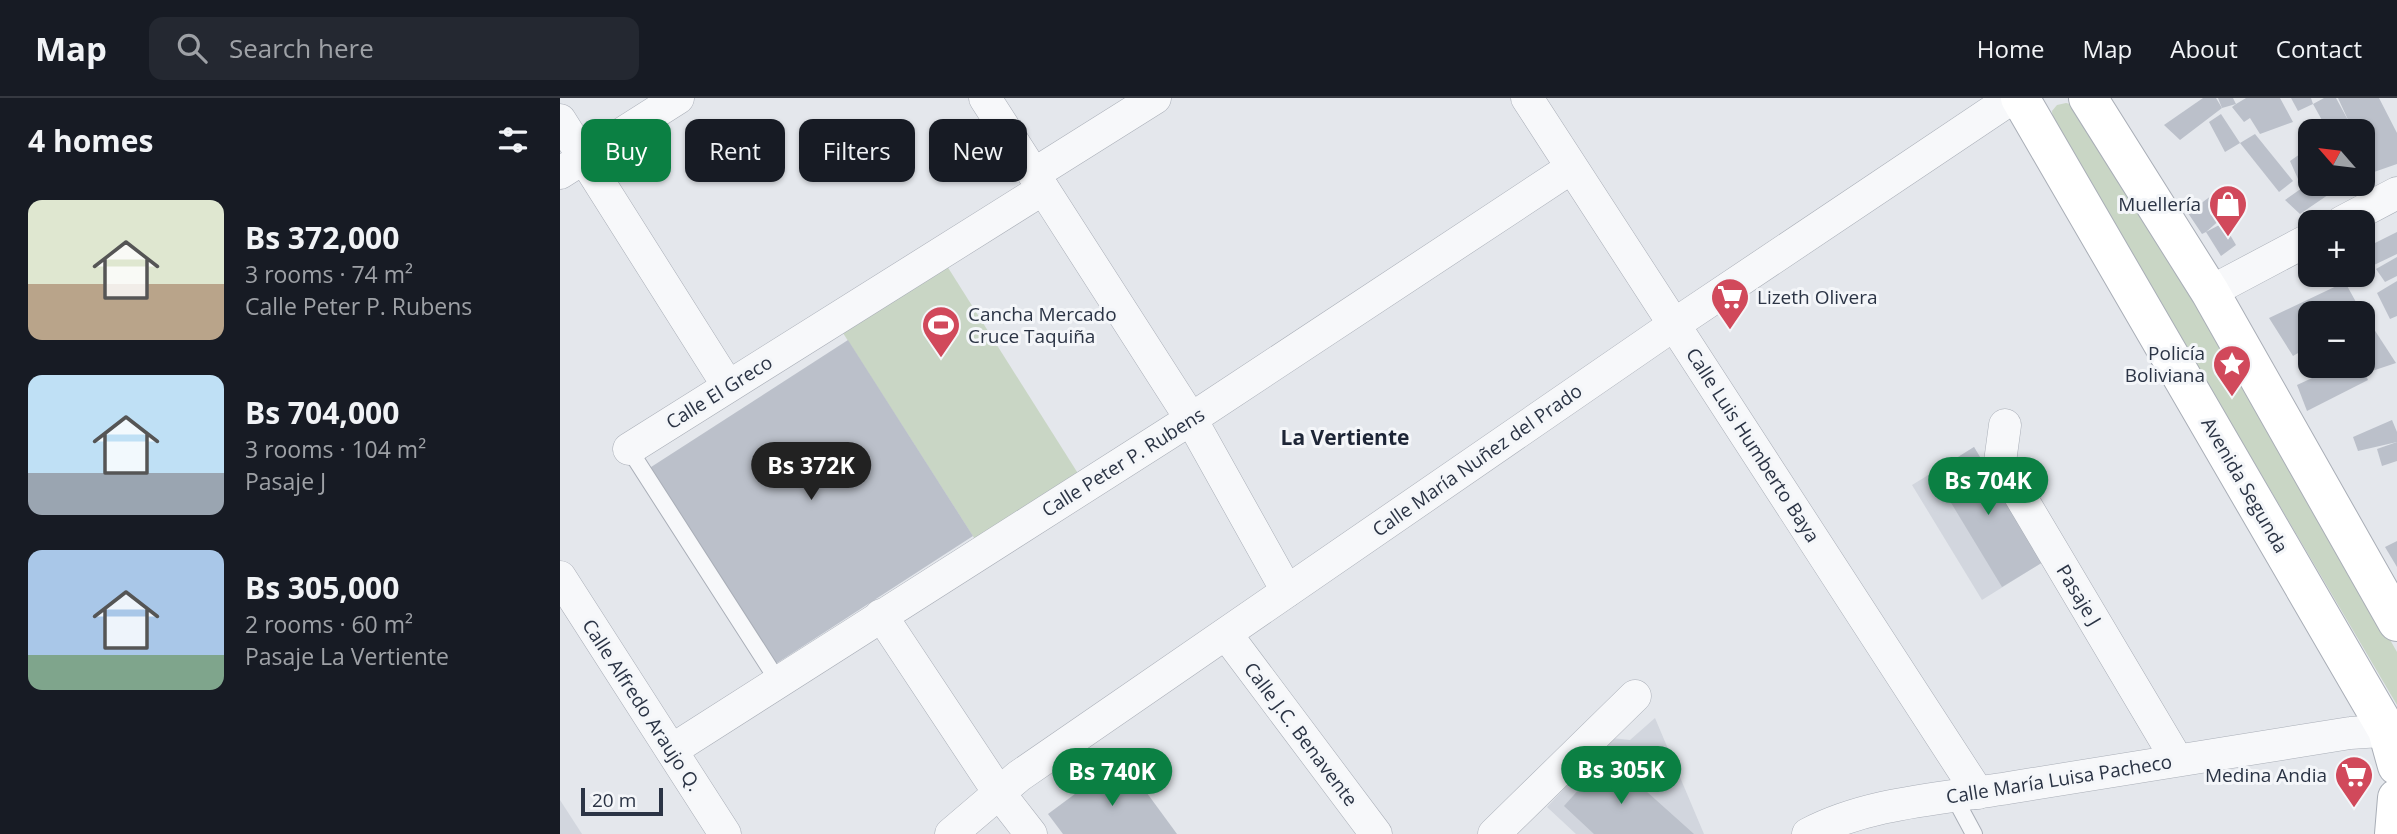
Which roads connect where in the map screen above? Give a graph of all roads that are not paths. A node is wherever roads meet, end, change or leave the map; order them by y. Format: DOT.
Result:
graph roads {
  1 [pos="678,98"];
  2 [pos="985,98"];
  3 [pos="1155,98"];
  4 [pos="1527,98"];
  5 [pos="2012,98"];
  6 [pos="2020,98"];
  7 [pos="2088,98"];
  8 [pos="560,120"];
  9 [pos="572,165"];
  10 [pos="1571,168"];
  11 [pos="1038,181"];
  12 [pos="2397,193"];
  13 [pos="2365,210"];
  14 [pos="2298,245"];
  15 [pos="2210,292"];
  16 [pos="1675,324"];
  17 [pos="729,386"];
  18 [pos="1191,419"];
  19 [pos="2005,425"];
  20 [pos="629,449"];
  21 [pos="560,577"];
  22 [pos="1287,592"];
  23 [pos="881,615"];
  24 [pos="2397,622"];
  25 [pos="1226,634"];
  26 [pos="778,681"];
  27 [pos="1635,696"];
  28 [pos="2392,730"];
  29 [pos="672,751"];
  30 [pos="2177,760"];
  31 [pos="2397,766"];
  32 [pos="999,793"];
  33 [pos="1966,794"];
  34 [pos="2397,798"];
  35 [pos="725,834"];
  36 [pos="951,834"];
  37 [pos="1031,834"];
  38 [pos="1376,834"];
  39 [pos="1494,834"];
  40 [pos="1808,834"];
  41 [pos="1974,834"];
  42 [pos="2394,834"];
  1 -- 9 [label="street"];
  2 -- 11 [label="street"];
  3 -- 11 [label="street, Calle El Greco"];
  4 -- 10 [label="street, Calle Luis Humberto Baya"];
  5 -- 16 [label="street, Calle María Nuñez del Prado"];
  6 -- 28 [label="main road, Avenida Segunda"];
  7 -- 15 [label="main road"];
  8 -- 9 [label="street"];
  9 -- 17 [label="street"];
  10 -- 16 [label="street, Calle Luis Humberto Baya"];
  10 -- 18 [label="street, Calle Peter P. Rubens"];
  11 -- 17 [label="street, Calle El Greco"];
  11 -- 18 [label="street"];
  12 -- 13 [label="street"];
  14 -- 15 [label="street"];
  15 -- 24 [label="main road"];
  16 -- 22 [label="street, Calle María Nuñez del Prado"];
  16 -- 33 [label="street, Calle Luis Humberto Baya"];
  17 -- 20 [label="street, Calle El Greco"];
  18 -- 22 [label="street"];
  18 -- 23 [label="street, Calle Peter P. Rubens"];
  19 -- 30 [label="street, Pasaje J"];
  20 -- 26 [label="lane, Calle El Greco"];
  21 -- 29 [label="street, Calle Alfredo Araujo Q."];
  22 -- 25 [label="street, Calle María Nuñez del Prado"];
  23 -- 26 [label="street, Calle Peter P. Rubens"];
  23 -- 32 [label="street"];
  25 -- 32 [label="street, Calle María Nuñez del Prado"];
  25 -- 38 [label="street, Calle J.C. Benavente"];
  26 -- 29 [label="street, Calle Peter P. Rubens"];
  27 -- 39 [label="street"];
  28 -- 30 [label="street, Calle María Luisa Pacheco"];
  28 -- 31 [label="main road, Avenida Segunda"];
  29 -- 35 [label="street, Calle Alfredo Araujo Q."];
  30 -- 33 [label="street, Calle María Luisa Pacheco"];
  32 -- 36 [label="street, Calle María Nuñez del Prado"];
  32 -- 37 [label="street"];
  33 -- 40 [label="street, Calle María Luisa Pacheco"];
  33 -- 41 [label="lane, Calle Luis Humberto Baya"];
  34 -- 42 [label="main road"];
}
